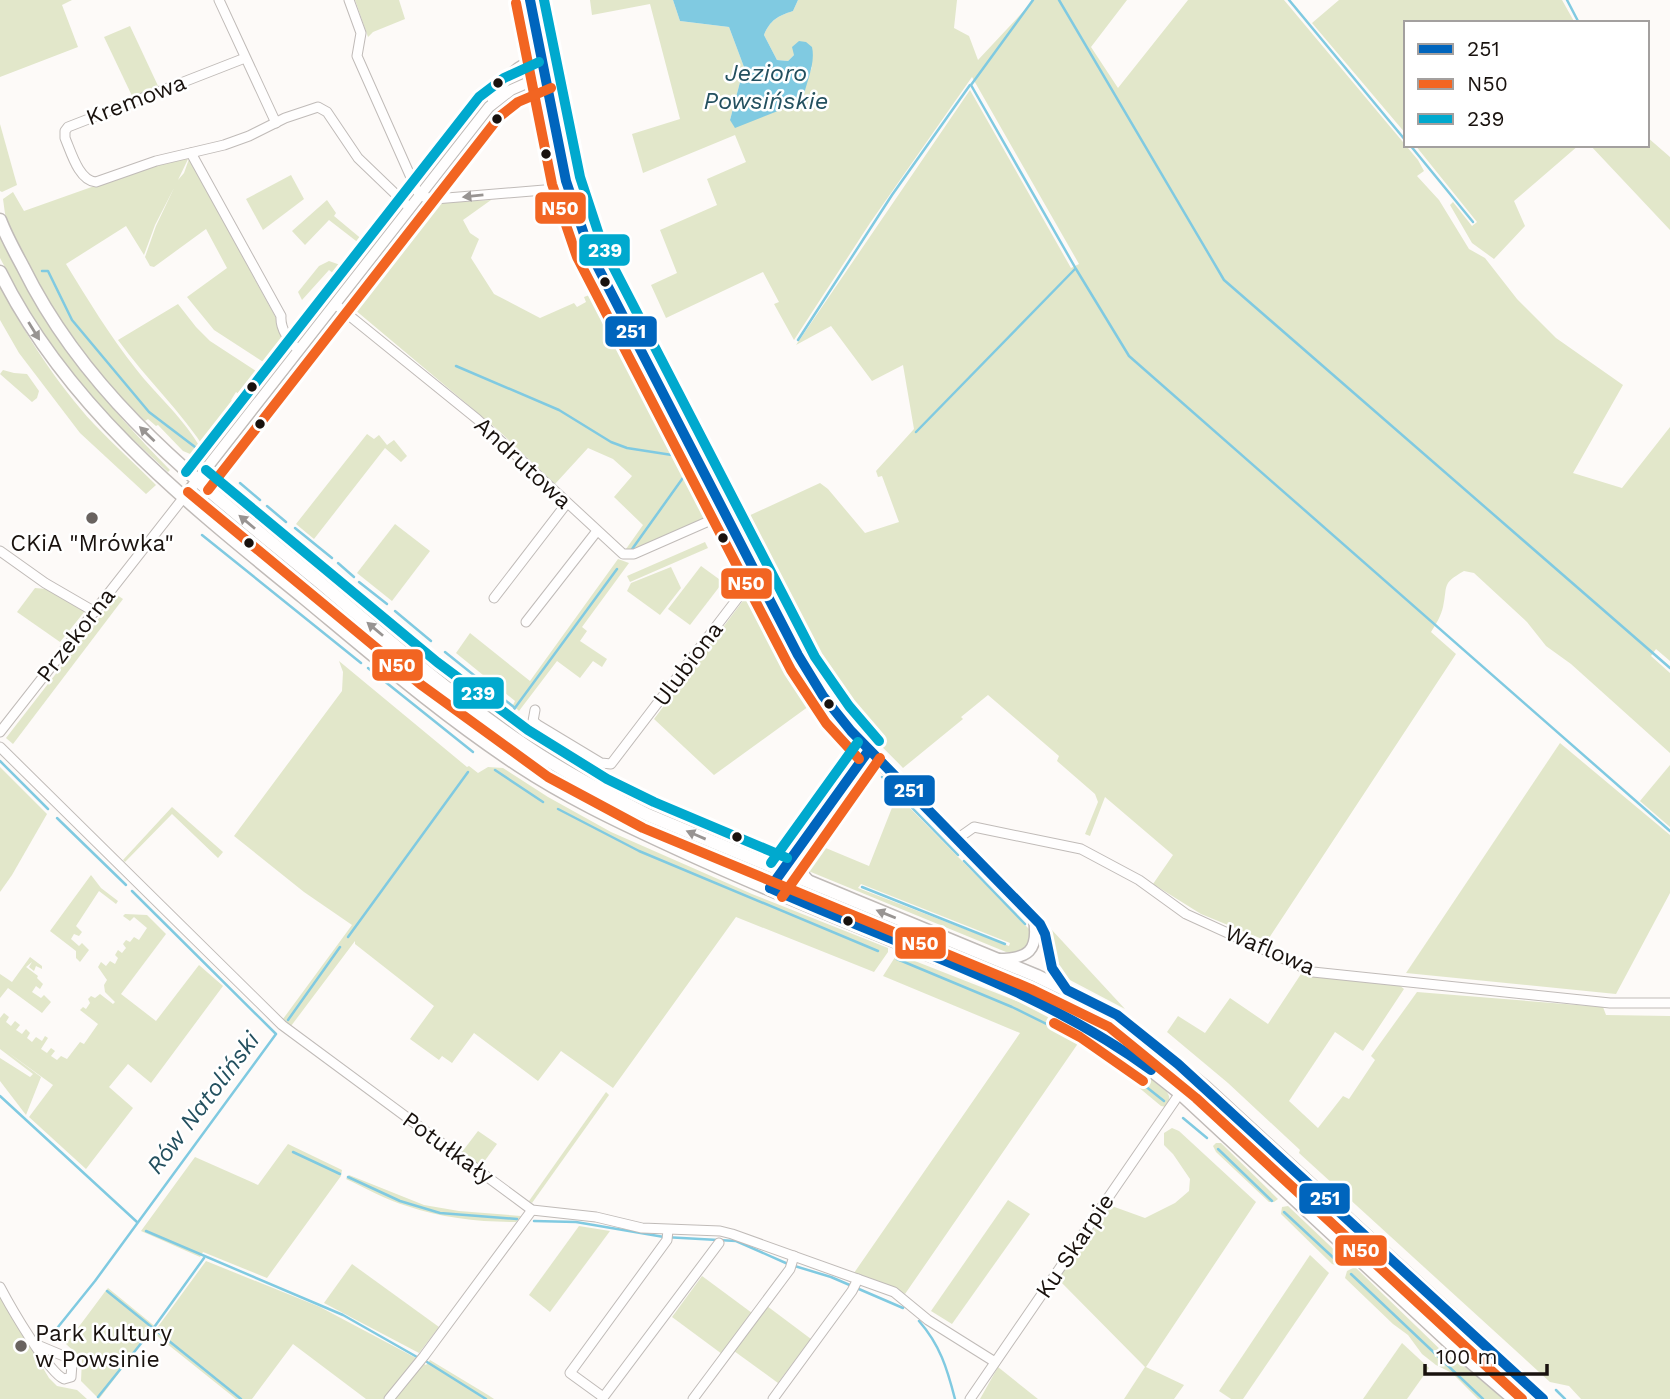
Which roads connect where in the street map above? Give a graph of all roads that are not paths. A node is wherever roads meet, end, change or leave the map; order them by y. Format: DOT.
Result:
graph roads {
  1 [pos="219,0"];
  2 [pos="349,0"];
  3 [pos="530,0"];
  4 [pos="245,58"];
  5 [pos="541,58"];
  6 [pos="545,75"];
  7 [pos="489,107"];
  8 [pos="276,123"];
  9 [pos="191,153"];
  10 [pos="568,188"];
  11 [pos="421,195"];
  12 [pos="410,208"];
  13 [pos="0,220"];
  14 [pos="0,272"];
  15 [pos="335,304"];
  16 [pos="299,350"];
  17 [pos="197,481"];
  18 [pos="184,498"];
  19 [pos="567,503"];
  20 [pos="725,514"];
  21 [pos="597,531"];
  22 [pos="0,551"];
  23 [pos="757,576"];
  24 [pos="494,597"];
  25 [pos="95,612"];
  26 [pos="526,622"];
  27 [pos="535,710"];
  28 [pos="0,733"];
  29 [pos="0,747"];
  30 [pos="869,750"];
  31 [pos="957,839"];
  32 [pos="799,846"];
  33 [pos="782,872"];
  34 [pos="812,884"];
  35 [pos="769,888"];
  36 [pos="1033,916"];
  37 [pos="995,959"];
  38 [pos="1067,990"];
  39 [pos="1670,1003"];
  40 [pos="1181,1093"];
  41 [pos="532,1210"];
  42 [pos="668,1234"];
  43 [pos="719,1243"];
  44 [pos="792,1262"];
  45 [pos="855,1284"];
  46 [pos="0,1287"];
  47 [pos="35,1344"];
  48 [pos="995,1362"];
  49 [pos="603,1398"];
  50 [pos="390,1399"];
  51 [pos="693,1399"];
  52 [pos="773,1399"];
  53 [pos="970,1399"];
  54 [pos="1514,1399"];
  55 [pos="1543,1399"];
  1 -- 4 [label="street"];
  2 -- 11 [label="street"];
  3 -- 5 [label="street"];
  4 -- 8 [label="street"];
  4 -- 9 [label="street, Kremowa"];
  5 -- 6 [label="street"];
  5 -- 7 [label="street, Przekorna"];
  6 -- 7 [label="street, Przekorna"];
  6 -- 10 [label="street"];
  7 -- 11 [label="street, Przekorna"];
  8 -- 9 [label="street, Kremowa"];
  8 -- 12 [label="street, Kremowa"];
  9 -- 16 [label="street"];
  10 -- 11 [label="street, one-way"];
  10 -- 20 [label="street"];
  11 -- 12 [label="street, Przekorna"];
  12 -- 15 [label="street, Przekorna"];
  17 -- 13 [label="main road, one-way"];
  14 -- 18 [label="main road, one-way"];
  15 -- 16 [label="street, Przekorna"];
  15 -- 19 [label="street, Andrutowa"];
  16 -- 17 [label="street, Przekorna"];
  17 -- 18 [label="street, Przekorna"];
  33 -- 17 [label="main road, one-way"];
  18 -- 25 [label="street, Przekorna"];
  18 -- 35 [label="main road"];
  19 -- 21 [label="street, Andrutowa"];
  19 -- 24 [label="street"];
  20 -- 21 [label="street, Andrutowa"];
  20 -- 23 [label="street"];
  21 -- 26 [label="street"];
  22 -- 25 [label="street"];
  23 -- 27 [label="street, Ulubiona"];
  23 -- 30 [label="street"];
  25 -- 28 [label="street, Przekorna"];
  29 -- 41 [label="street, Potułkały"];
  30 -- 31 [label="street"];
  30 -- 32 [label="street"];
  31 -- 36 [label="street"];
  31 -- 39 [label="street, Waflowa"];
  32 -- 33 [label="street"];
  32 -- 34 [label="street"];
  33 -- 34 [label="main road"];
  33 -- 35 [label="street"];
  37 -- 34 [label="main road, one-way"];
  35 -- 40 [label="main road"];
  36 -- 37 [label="street"];
  36 -- 38 [label="street"];
  37 -- 38 [label="main road"];
  38 -- 55 [label="main road"];
  40 -- 48 [label="street, Ku Skarpie"];
  40 -- 54 [label="main road"];
  41 -- 42 [label="street"];
  41 -- 50 [label="street"];
  42 -- 44 [label="street"];
  42 -- 49 [label="street"];
  43 -- 49 [label="street"];
  44 -- 45 [label="street"];
  44 -- 51 [label="street"];
  45 -- 48 [label="street"];
  45 -- 52 [label="street"];
  46 -- 47 [label="street"];
  48 -- 53 [label="street, Ku Skarpie"];
}
